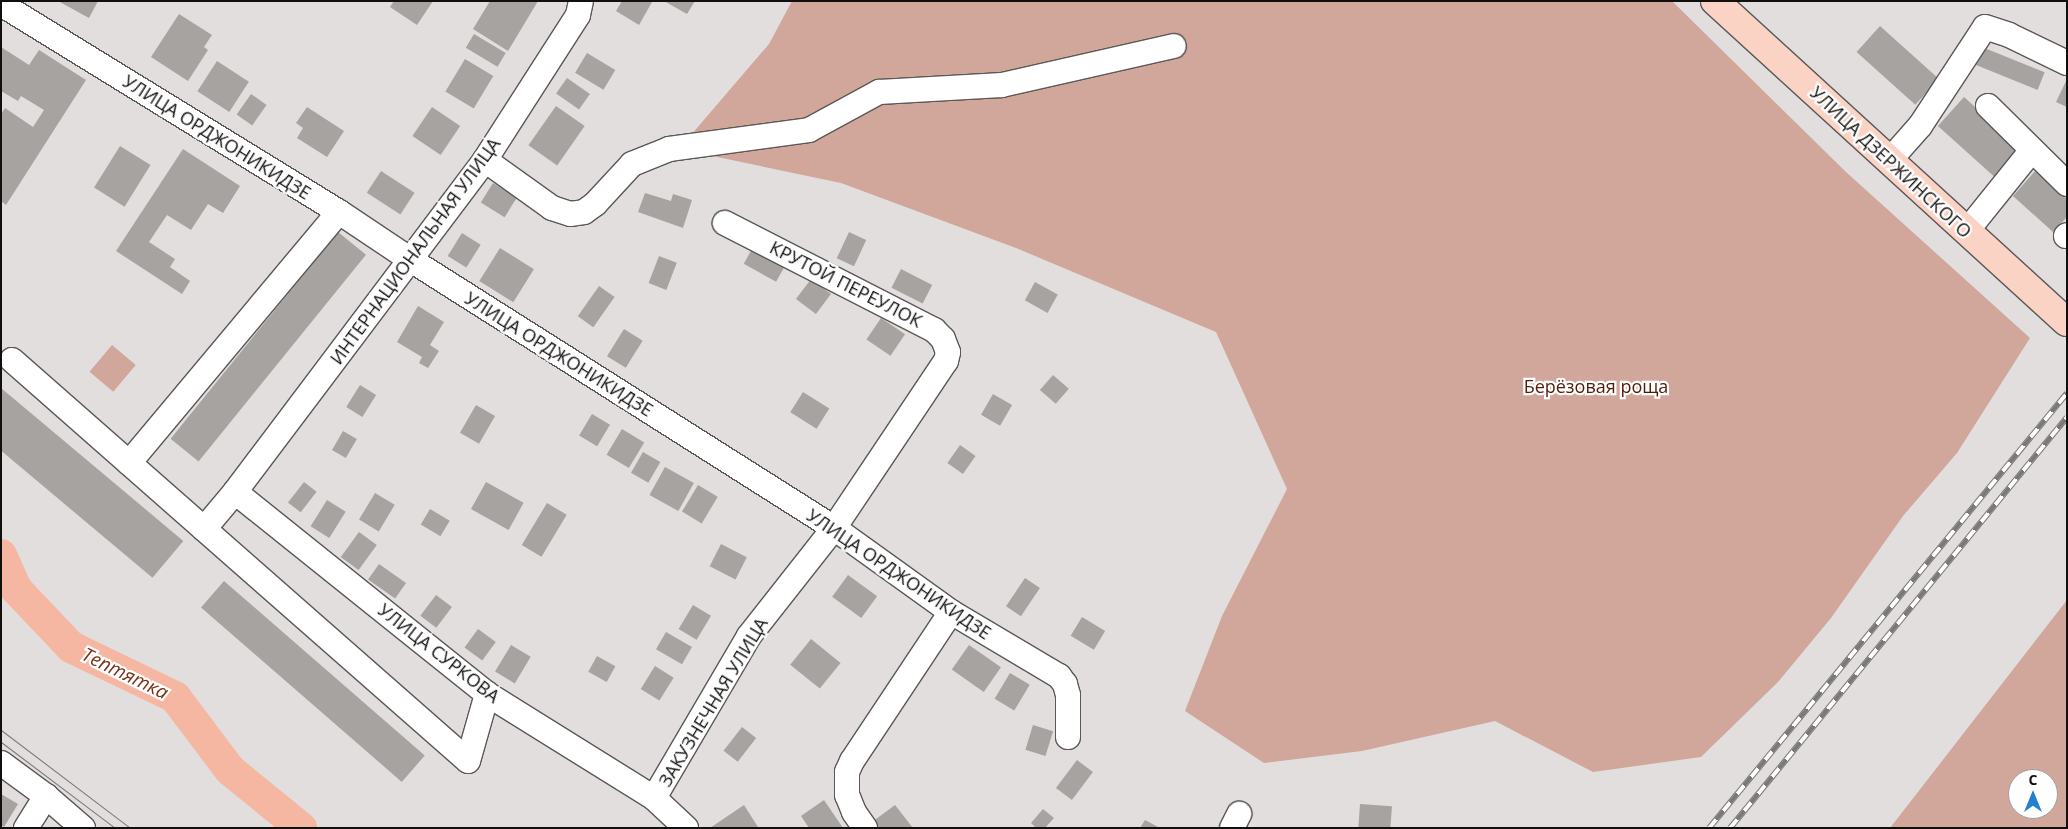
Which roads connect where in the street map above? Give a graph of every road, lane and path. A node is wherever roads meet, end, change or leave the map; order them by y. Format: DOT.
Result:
graph roads {
  1 [pos="581,1"];
  2 [pos="1715,1"];
  3 [pos="1,4"];
  4 [pos="1174,46"];
  5 [pos="2067,63"];
  6 [pos="1988,106"];
  7 [pos="2032,150"];
  8 [pos="485,160"];
  9 [pos="1890,161"];
  10 [pos="2067,184"];
  11 [pos="339,212"];
  12 [pos="725,222"];
  13 [pos="1966,232"];
  14 [pos="411,260"];
  15 [pos="2057,314"];
  16 [pos="12,360"];
  17 [pos="946,362"];
  18 [pos="129,463"];
  19 [pos="235,492"];
  20 [pos="834,528"];
  21 [pos="204,529"];
  22 [pos="950,612"];
  23 [pos="487,694"];
  24 [pos="1068,737"];
  25 [pos="1,763"];
  26 [pos="46,796"];
  27 [pos="654,798"];
  28 [pos="74,824"];
  29 [pos="26,828"];
  30 [pos="686,828"];
  31 [pos="865,828"];
  1 -- 8 [label="street, ИНТЕРНАЦИОНАЛЬНАЯ УЛИЦА"];
  2 -- 9 [label="main road, УЛИЦА ДЗЕРЖИНСКОГО"];
  3 -- 11 [label="street, УЛИЦА ОРДЖОНИКИДЗЕ"];
  4 -- 8 [label="street"];
  5 -- 9 [label="street"];
  6 -- 7 [label="street"];
  7 -- 10 [label="street"];
  7 -- 13 [label="street"];
  8 -- 14 [label="street, ИНТЕРНАЦИОНАЛЬНАЯ УЛИЦА"];
  9 -- 13 [label="main road, УЛИЦА ДЗЕРЖИНСКОГО"];
  11 -- 14 [label="street, УЛИЦА ОРДЖОНИКИДЗЕ"];
  11 -- 18 [label="street"];
  12 -- 17 [label="street, КРУТОЙ ПЕРЕУЛОК"];
  13 -- 15 [label="main road, УЛИЦА ДЗЕРЖИНСКОГО"];
  14 -- 19 [label="street, ИНТЕРНАЦИОНАЛЬНАЯ УЛИЦА"];
  14 -- 20 [label="street, УЛИЦА ОРДЖОНИКИДЗЕ"];
  16 -- 18 [label="street"];
  17 -- 20 [label="street, ЗАКУЗНЕЧНАЯ УЛИЦА"];
  18 -- 21 [label="street"];
  19 -- 21 [label="street, ИНТЕРНАЦИОНАЛЬНАЯ УЛИЦА"];
  19 -- 23 [label="street, УЛИЦА СУРКОВА"];
  20 -- 22 [label="street, УЛИЦА ОРДЖОНИКИДЗЕ"];
  20 -- 27 [label="street, ЗАКУЗНЕЧНАЯ УЛИЦА"];
  21 -- 23 [label="street"];
  22 -- 24 [label="street, УЛИЦА ОРДЖОНИКИДЗЕ"];
  22 -- 31 [label="street"];
  23 -- 27 [label="street, УЛИЦА СУРКОВА"];
  25 -- 26 [label="street"];
  26 -- 28 [label="street"];
  26 -- 29 [label="street"];
  27 -- 30 [label="street, УЛИЦА СУРКОВА"];
}
